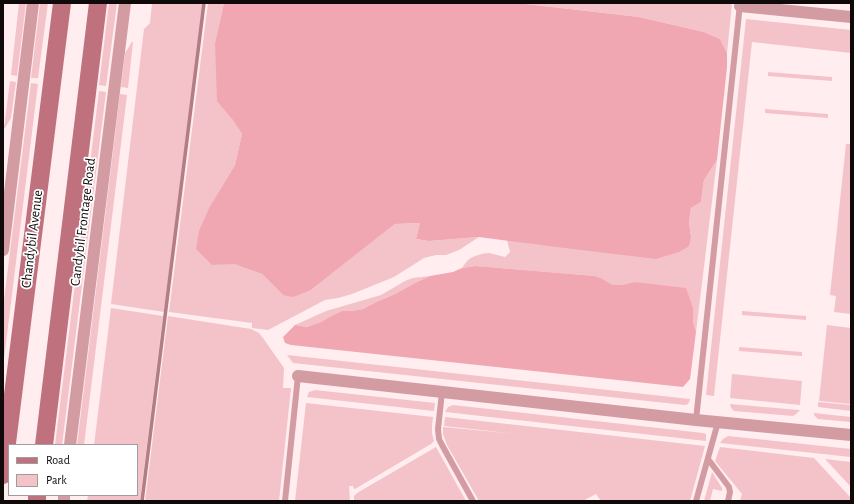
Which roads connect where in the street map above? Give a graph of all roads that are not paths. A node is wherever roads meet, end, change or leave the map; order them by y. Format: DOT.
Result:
graph roads {
  1 [pos="33,3"];
  2 [pos="62,3"];
  3 [pos="98,3"];
  4 [pos="125,3"];
  5 [pos="740,4"];
  6 [pos="851,18"];
  7 [pos="3,250"];
  8 [pos="298,376"];
  9 [pos="442,392"];
  10 [pos="696,420"];
  11 [pos="718,422"];
  12 [pos="851,435"];
  13 [pos="44,444"];
  14 [pos="70,444"];
  15 [pos="708,459"];
  16 [pos="3,475"];
  17 [pos="285,501"];
  18 [pos="473,501"];
  19 [pos="696,501"];
  20 [pos="728,501"];
  1 -- 7 [label="street"];
  2 -- 16 [label="main road, Chandybil Avenue"];
  3 -- 13 [label="main road"];
  4 -- 14 [label="street, Candybil Frontage Road"];
  5 -- 6 [label="street"];
  5 -- 10 [label="lane"];
  8 -- 9 [label="street"];
  8 -- 17 [label="lane"];
  9 -- 10 [label="street"];
  9 -- 18 [label="lane"];
  10 -- 11 [label="street"];
  11 -- 12 [label="street"];
  11 -- 15 [label="lane"];
  15 -- 19 [label="lane"];
  15 -- 20 [label="lane"];
}
